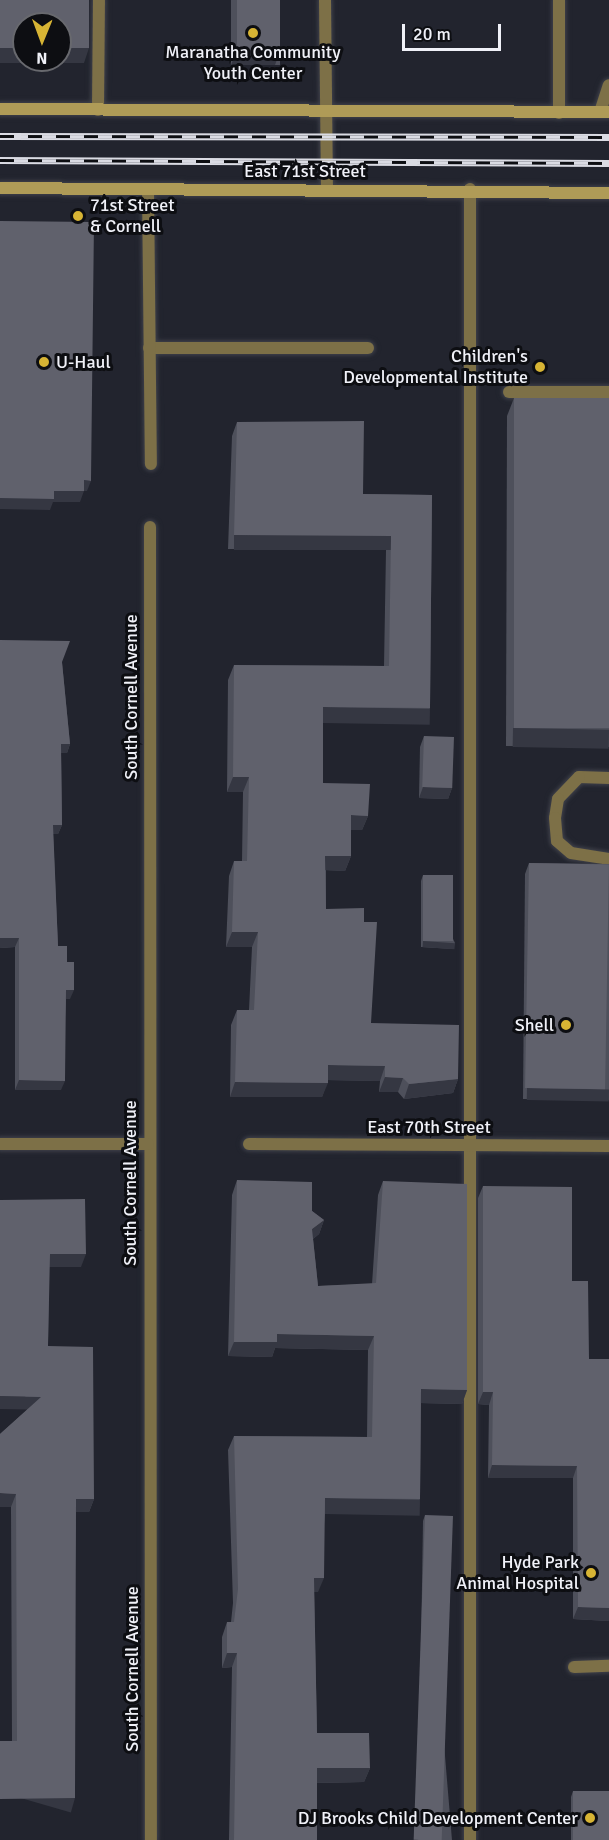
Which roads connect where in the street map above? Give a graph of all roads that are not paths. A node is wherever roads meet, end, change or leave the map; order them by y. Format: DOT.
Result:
graph roads {
  1 [pos="99,0"];
  2 [pos="326,0"];
  3 [pos="559,0"];
  4 [pos="609,85"];
  5 [pos="0,109"];
  6 [pos="98,110"];
  7 [pos="326,111"];
  8 [pos="604,112"];
  9 [pos="559,113"];
  10 [pos="0,188"];
  11 [pos="148,189"];
  12 [pos="470,189"];
  13 [pos="327,190"];
  14 [pos="609,193"];
  15 [pos="149,348"];
  16 [pos="368,348"];
  17 [pos="509,392"];
  18 [pos="609,392"];
  19 [pos="151,464"];
  20 [pos="150,526"];
  21 [pos="609,778"];
  22 [pos="609,859"];
  23 [pos="0,1144"];
  24 [pos="148,1144"];
  25 [pos="249,1144"];
  26 [pos="469,1145"];
  27 [pos="609,1146"];
  28 [pos="609,1666"];
  29 [pos="574,1667"];
  30 [pos="151,1840"];
  31 [pos="471,1840"];
  1 -- 6 [label="street"];
  2 -- 7 [label="street"];
  3 -- 9 [label="street"];
  4 -- 8 [label="street"];
  5 -- 6 [label="main road"];
  6 -- 7 [label="main road"];
  7 -- 9 [label="main road"];
  7 -- 13 [label="street"];
  8 -- 9 [label="main road"];
  10 -- 11 [label="main road, East 71st Street"];
  11 -- 13 [label="main road, East 71st Street"];
  11 -- 15 [label="street"];
  12 -- 13 [label="main road, East 71st Street"];
  12 -- 14 [label="main road, East 71st Street"];
  12 -- 26 [label="street"];
  15 -- 16 [label="street"];
  15 -- 19 [label="street"];
  17 -- 18 [label="street"];
  20 -- 24 [label="street, South Cornell Avenue"];
  21 -- 22 [label="street"];
  23 -- 24 [label="street"];
  24 -- 30 [label="street, South Cornell Avenue"];
  25 -- 26 [label="street, East 70th Street"];
  26 -- 27 [label="street, East 70th Street"];
  26 -- 31 [label="street"];
  28 -- 29 [label="street"];
}
